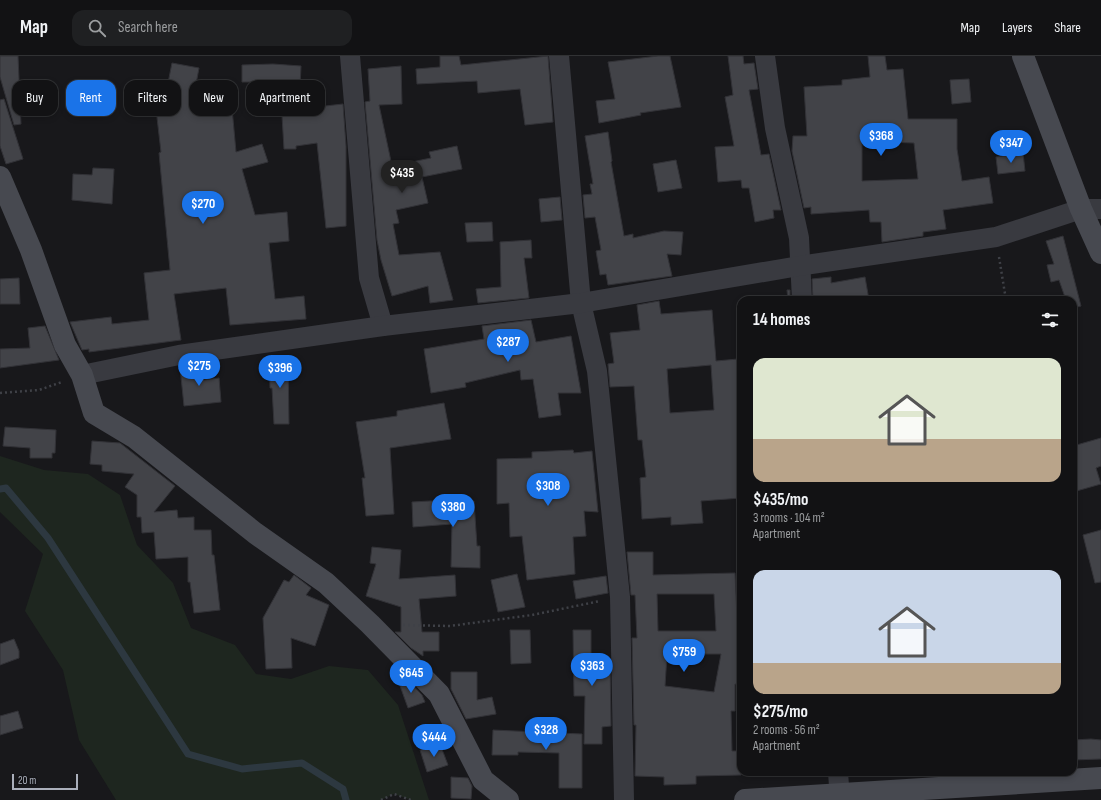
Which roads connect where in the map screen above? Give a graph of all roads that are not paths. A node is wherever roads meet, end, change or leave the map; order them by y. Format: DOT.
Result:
graph roads {
  1 [pos="350,56"];
  2 [pos="560,56"];
  3 [pos="765,56"];
  4 [pos="1023,56"];
  5 [pos="0,177"];
  6 [pos="1091,209"];
  7 [pos="1101,253"];
  8 [pos="799,266"];
  9 [pos="802,296"];
  10 [pos="581,303"];
  11 [pos="383,326"];
  12 [pos="82,375"];
  13 [pos="838,776"];
  14 [pos="1101,778"];
  15 [pos="840,797"];
  16 [pos="508,800"];
  17 [pos="624,800"];
  18 [pos="745,800"];
  1 -- 11 [label="street"];
  2 -- 10 [label="street"];
  3 -- 8 [label="street"];
  4 -- 6 [label="street"];
  5 -- 12 [label="street"];
  6 -- 7 [label="street"];
  6 -- 8 [label="street"];
  8 -- 9 [label="street"];
  8 -- 10 [label="street"];
  10 -- 11 [label="street"];
  10 -- 17 [label="street"];
  11 -- 12 [label="street"];
  12 -- 16 [label="street"];
  13 -- 15 [label="street"];
  14 -- 15 [label="street"];
  15 -- 18 [label="street"];
}
